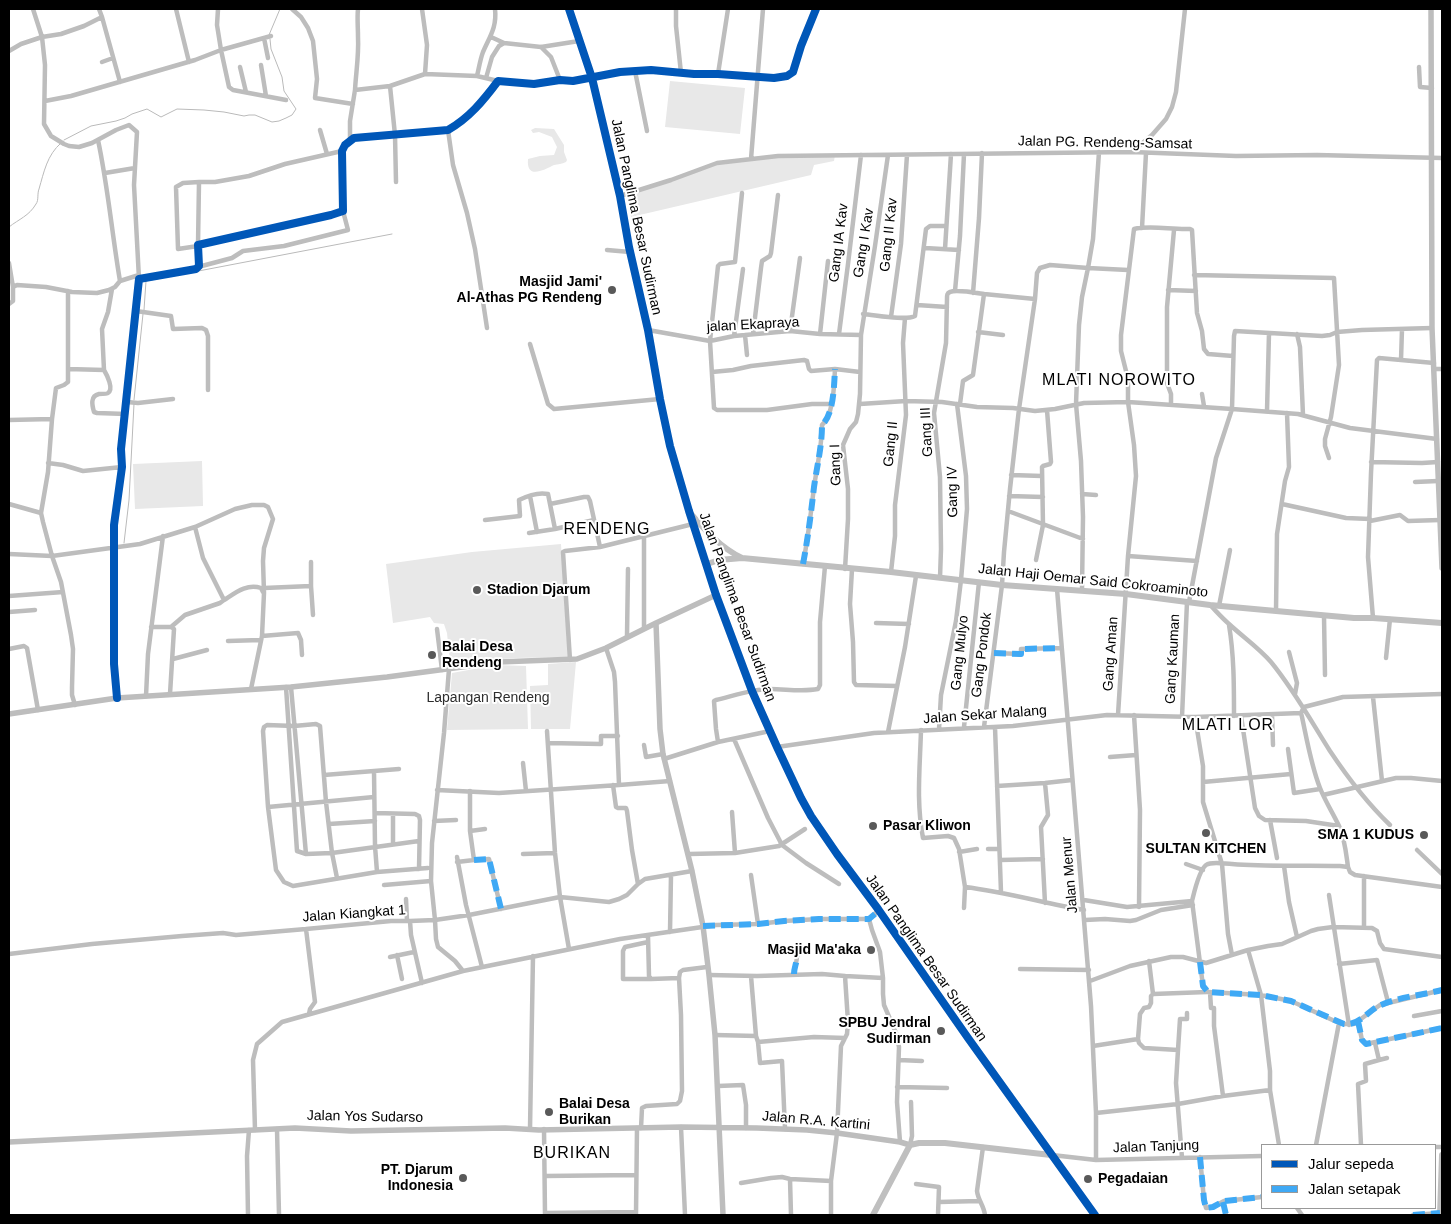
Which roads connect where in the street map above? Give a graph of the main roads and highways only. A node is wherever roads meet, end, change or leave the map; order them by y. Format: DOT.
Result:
graph roads {
  1 [pos="569,9"];
  2 [pos="689,511"];
  3 [pos="742,558"];
  4 [pos="707,564"];
  5 [pos="1442,623"];
  6 [pos="1052,1155"];
  7 [pos="1442,1155"];
  8 [pos="1440,1214"];
  9 [pos="873,1215"];
  10 [pos="1095,1215"];
  1 -- 2 [label="main road, Jalan Panglima Besar Sudirman"];
  2 -- 3 [label="main road"];
  2 -- 4 [label="main road, Jalan Panglima Besar Sudirman"];
  3 -- 4 [label="main road, Jalan Haji Oemar Said Cokroaminoto"];
  3 -- 5 [label="main road, Jalan Haji Oemar Said Cokroaminoto"];
  4 -- 6 [label="main road, Jalan Panglima Besar Sudirman"];
  6 -- 9 [label="main road"];
  6 -- 10 [label="main road, Jalan Panglima Besar Sudirman"];
  7 -- 8 [label="main road"];
}
